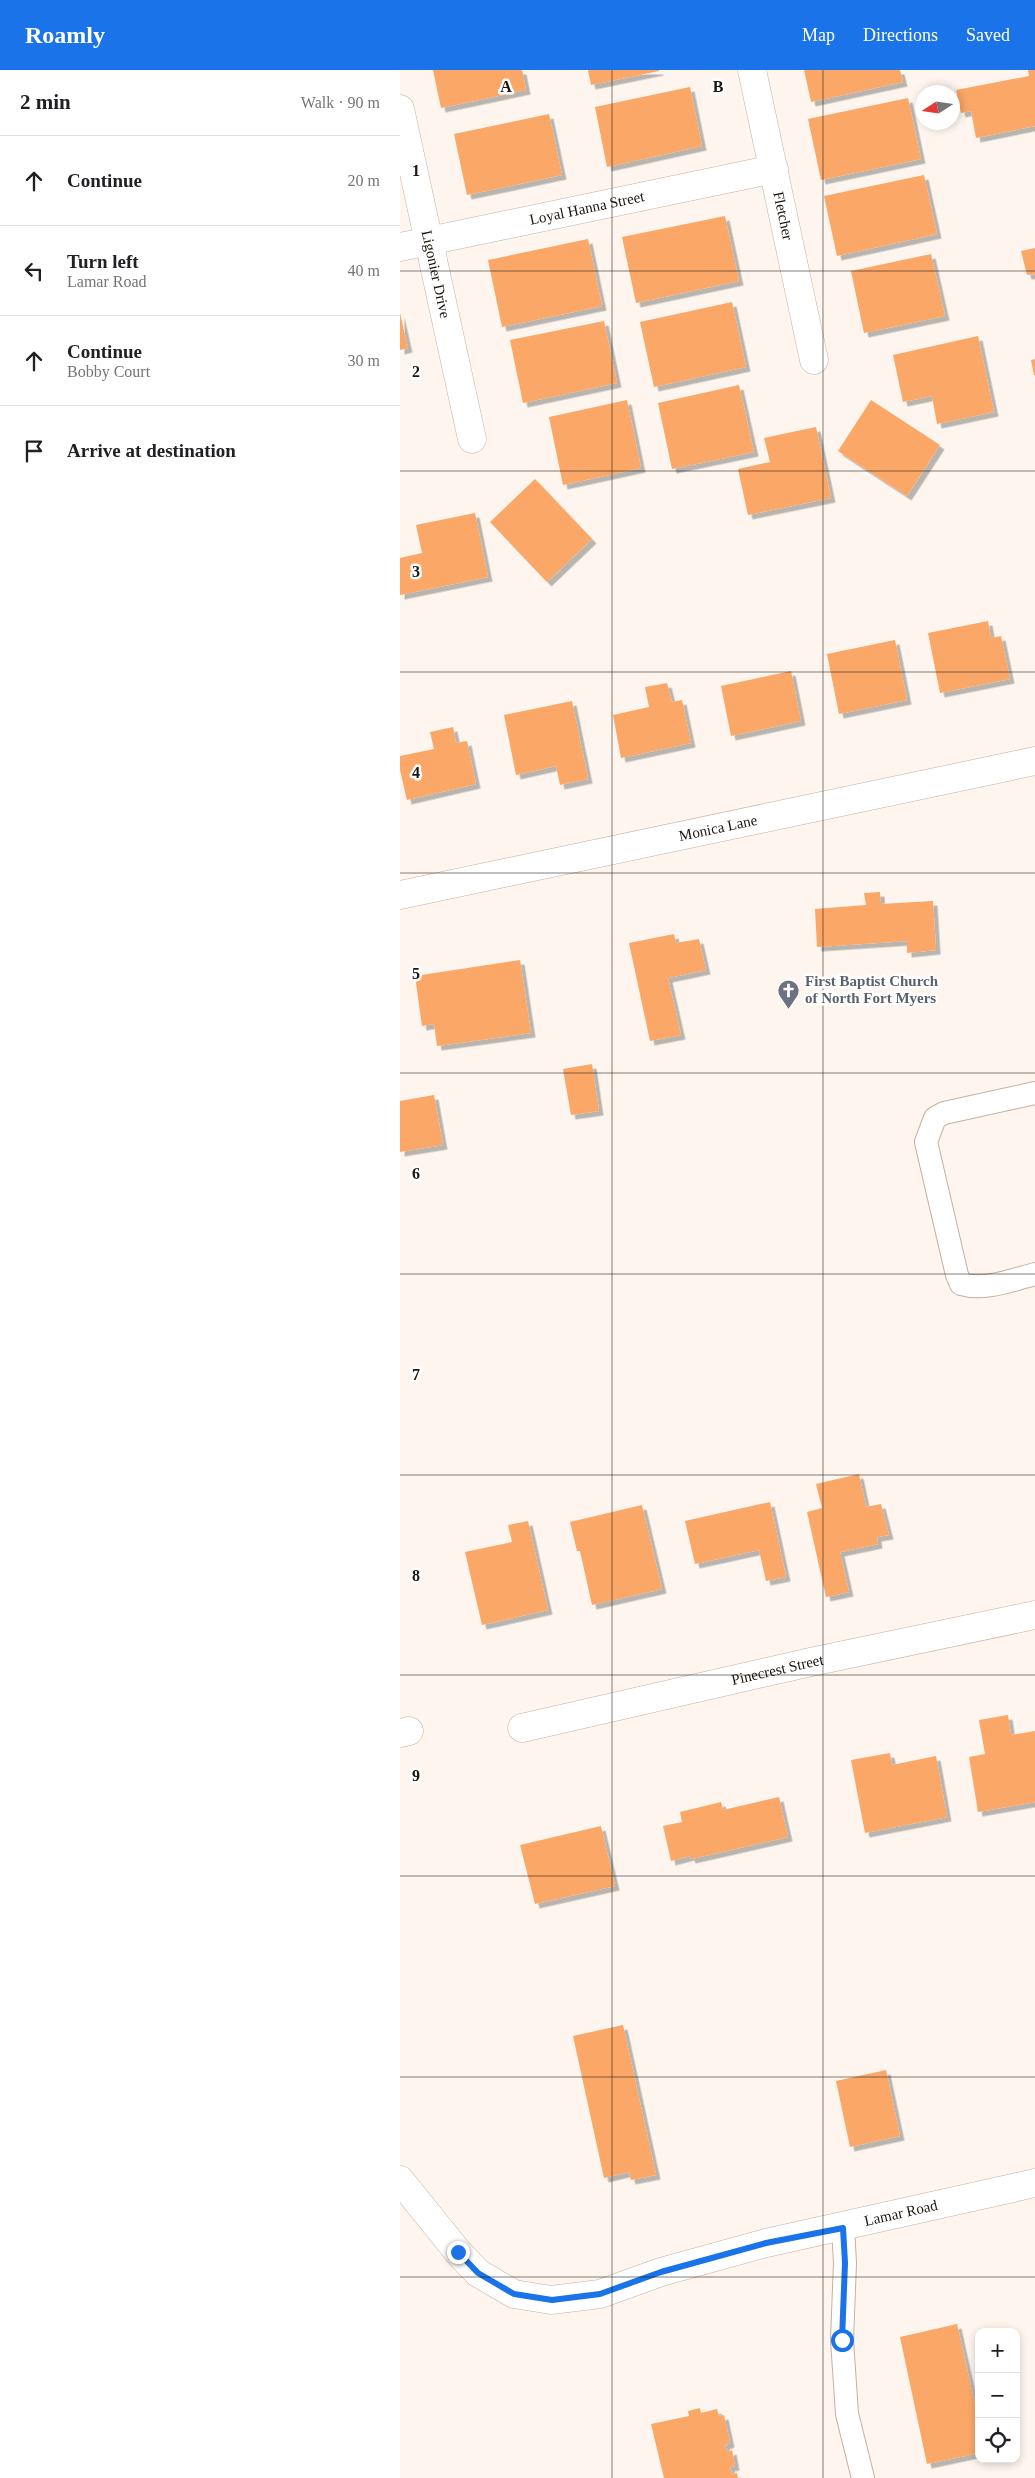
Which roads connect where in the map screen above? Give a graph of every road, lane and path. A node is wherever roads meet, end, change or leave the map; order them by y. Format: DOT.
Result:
graph roads {
  1 [pos="752,70"];
  2 [pos="400,109"];
  3 [pos="774,169"];
  4 [pos="429,241"];
  5 [pos="400,247"];
  6 [pos="814,360"];
  7 [pos="472,439"];
  8 [pos="1035,761"];
  9 [pos="400,895"];
  10 [pos="1035,1093"];
  11 [pos="1035,1274"];
  12 [pos="1035,1615"];
  13 [pos="522,1728"];
  14 [pos="400,2180"];
  15 [pos="1035,2184"];
  16 [pos="843,2228"];
  17 [pos="863,2478"];
  1 -- 3 [label="street, Fletcher"];
  2 -- 4 [label="street, Ligonier Drive"];
  3 -- 4 [label="street, Loyal Hanna Street"];
  3 -- 6 [label="street, Fletcher"];
  4 -- 5 [label="street, Loyal Hanna Street"];
  4 -- 7 [label="street, Ligonier Drive"];
  8 -- 9 [label="street, Monica Lane"];
  10 -- 11 [label="lane"];
  12 -- 13 [label="street, Pinecrest Street"];
  14 -- 16 [label="street, Lamar Road"];
  15 -- 16 [label="street, Lamar Road"];
  16 -- 17 [label="lane"];
}
